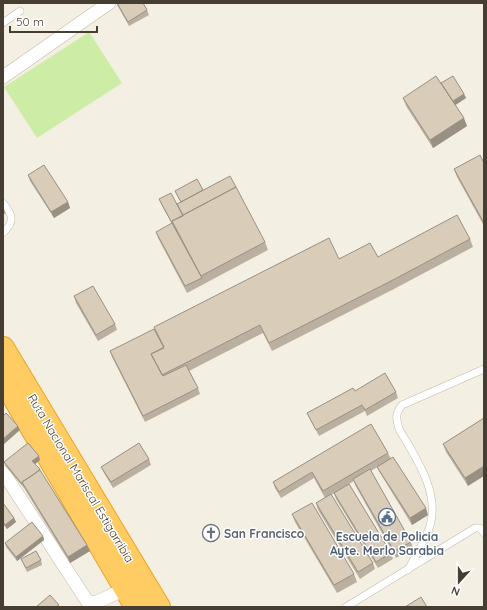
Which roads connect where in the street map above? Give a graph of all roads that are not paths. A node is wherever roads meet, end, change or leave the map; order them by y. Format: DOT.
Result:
graph roads {
  1 [pos="109,3"];
  2 [pos="20,11"];
  3 [pos="3,23"];
  4 [pos="3,77"];
  5 [pos="3,203"];
  6 [pos="3,233"];
  7 [pos="3,348"];
  8 [pos="484,369"];
  9 [pos="3,379"];
  10 [pos="3,472"];
  11 [pos="484,533"];
  12 [pos="408,570"];
  13 [pos="130,598"];
  14 [pos="159,607"];
  15 [pos="346,607"];
  1 -- 4 [label="street"];
  2 -- 3 [label="lane"];
  5 -- 6 [label="lane"];
  7 -- 14 [label="highway, Ruta Nacional Mariscal Estigarribia"];
  8 -- 12 [label="lane"];
  9 -- 13 [label="highway, Ruta Nacional Mariscal Estigarribia"];
  10 -- 13 [label="street"];
  11 -- 12 [label="lane"];
  12 -- 15 [label="lane"];
}
